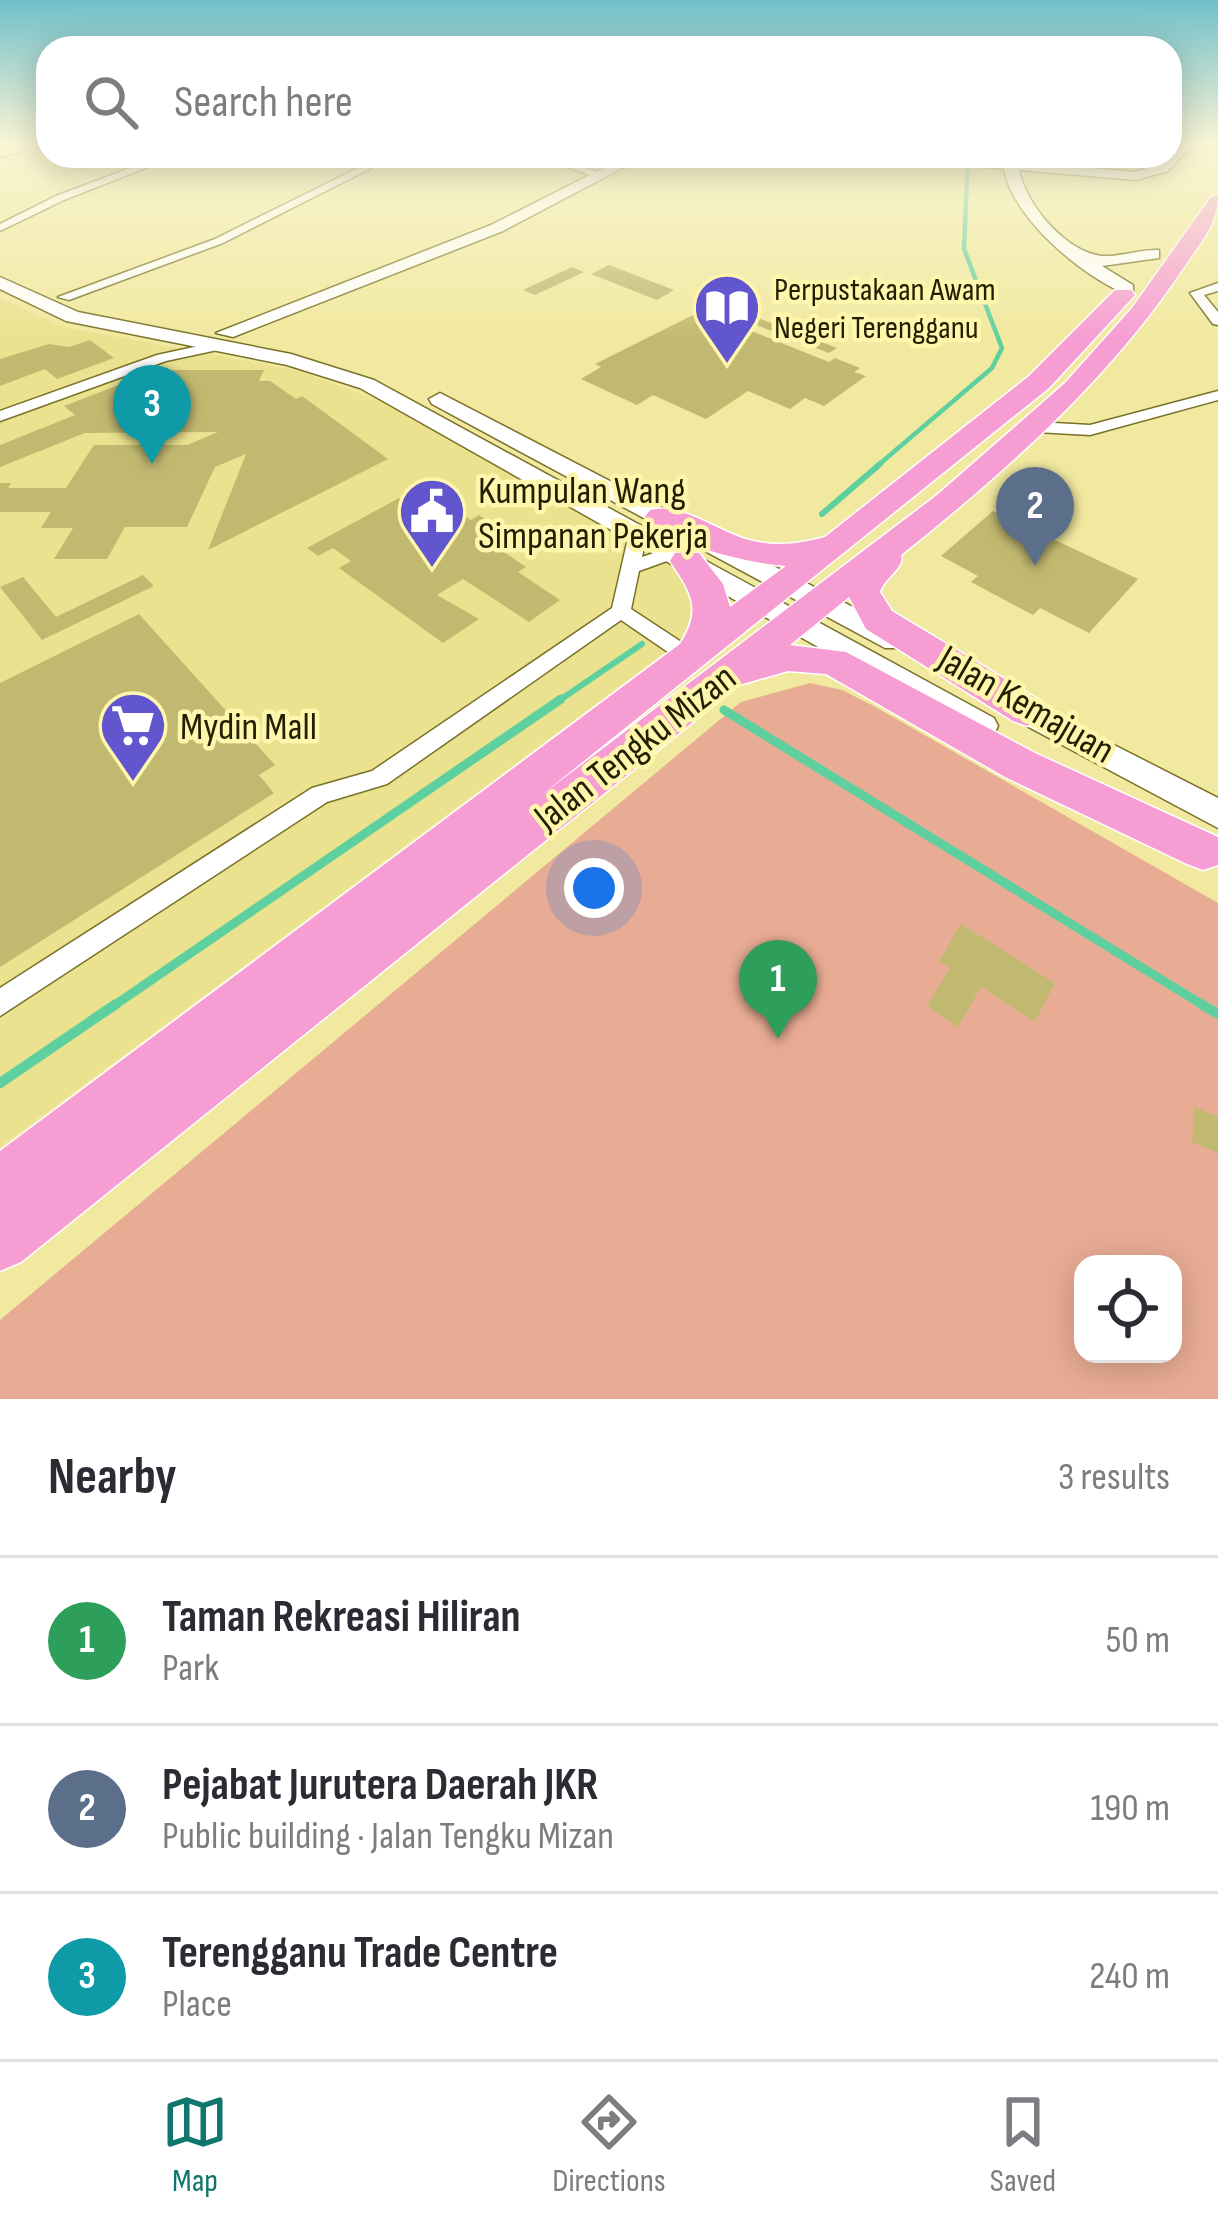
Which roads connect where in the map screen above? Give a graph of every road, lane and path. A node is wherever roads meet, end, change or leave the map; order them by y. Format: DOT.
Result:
graph roads {
  1 [pos="37,209"];
  2 [pos="282,209"];
  3 [pos="533,209"];
  4 [pos="1020,209"];
  5 [pos="1033,209"];
  6 [pos="1187,209"];
  7 [pos="1213,209"];
  8 [pos="0,228"];
  9 [pos="1153,254"];
  10 [pos="0,262"];
  11 [pos="0,282"];
  12 [pos="1218,287"];
  13 [pos="1127,289"];
  14 [pos="64,297"];
  15 [pos="1218,321"];
  16 [pos="221,339"];
  17 [pos="1218,395"];
  18 [pos="0,416"];
  19 [pos="1036,427"];
  20 [pos="948,502"];
  21 [pos="650,525"];
  22 [pos="841,541"];
  23 [pos="679,557"];
  24 [pos="631,567"];
  25 [pos="791,601"];
  26 [pos="621,611"];
  27 [pos="699,673"];
  28 [pos="1027,712"];
  29 [pos="1213,841"];
  30 [pos="0,1004"];
  31 [pos="0,1186"];
  32 [pos="0,1241"];
  1 -- 8 [label="street"];
  2 -- 14 [label="street"];
  3 -- 16 [label="main road"];
  4 -- 13 [label="main road"];
  5 -- 9 [label="main road"];
  6 -- 9 [label="highway, Jalan Tengku Mizan"];
  7 -- 19 [label="highway, Jalan Tengku Mizan"];
  9 -- 13 [label="highway, Jalan Tengku Mizan"];
  10 -- 14 [label="main road"];
  11 -- 16 [label="main road"];
  12 -- 15 [label="street"];
  13 -- 22 [label="highway, Jalan Tengku Mizan"];
  14 -- 16 [label="main road"];
  16 -- 18 [label="street"];
  16 -- 21 [label="main road"];
  17 -- 19 [label="street"];
  19 -- 20 [label="highway, Jalan Tengku Mizan"];
  20 -- 25 [label="highway, Jalan Tengku Mizan"];
  20 -- 28 [label="highway"];
  21 -- 22 [label="highway"];
  21 -- 23 [label="main road"];
  21 -- 24 [label="street"];
  21 -- 25 [label="main road"];
  22 -- 25 [label="highway, Jalan Tengku Mizan"];
  23 -- 24 [label="street"];
  23 -- 25 [label="main road"];
  23 -- 27 [label="highway"];
  24 -- 26 [label="street"];
  25 -- 27 [label="highway, Jalan Tengku Mizan"];
  25 -- 28 [label="main road, Jalan Kemajuan"];
  25 -- 29 [label="main road, Jalan Kemajuan"];
  26 -- 27 [label="street"];
  26 -- 30 [label="street"];
  27 -- 29 [label="highway"];
  27 -- 31 [label="highway, Jalan Tengku Mizan"];
  27 -- 32 [label="highway, Jalan Tengku Mizan"];
  28 -- 29 [label="main road, Jalan Kemajuan"];
}
